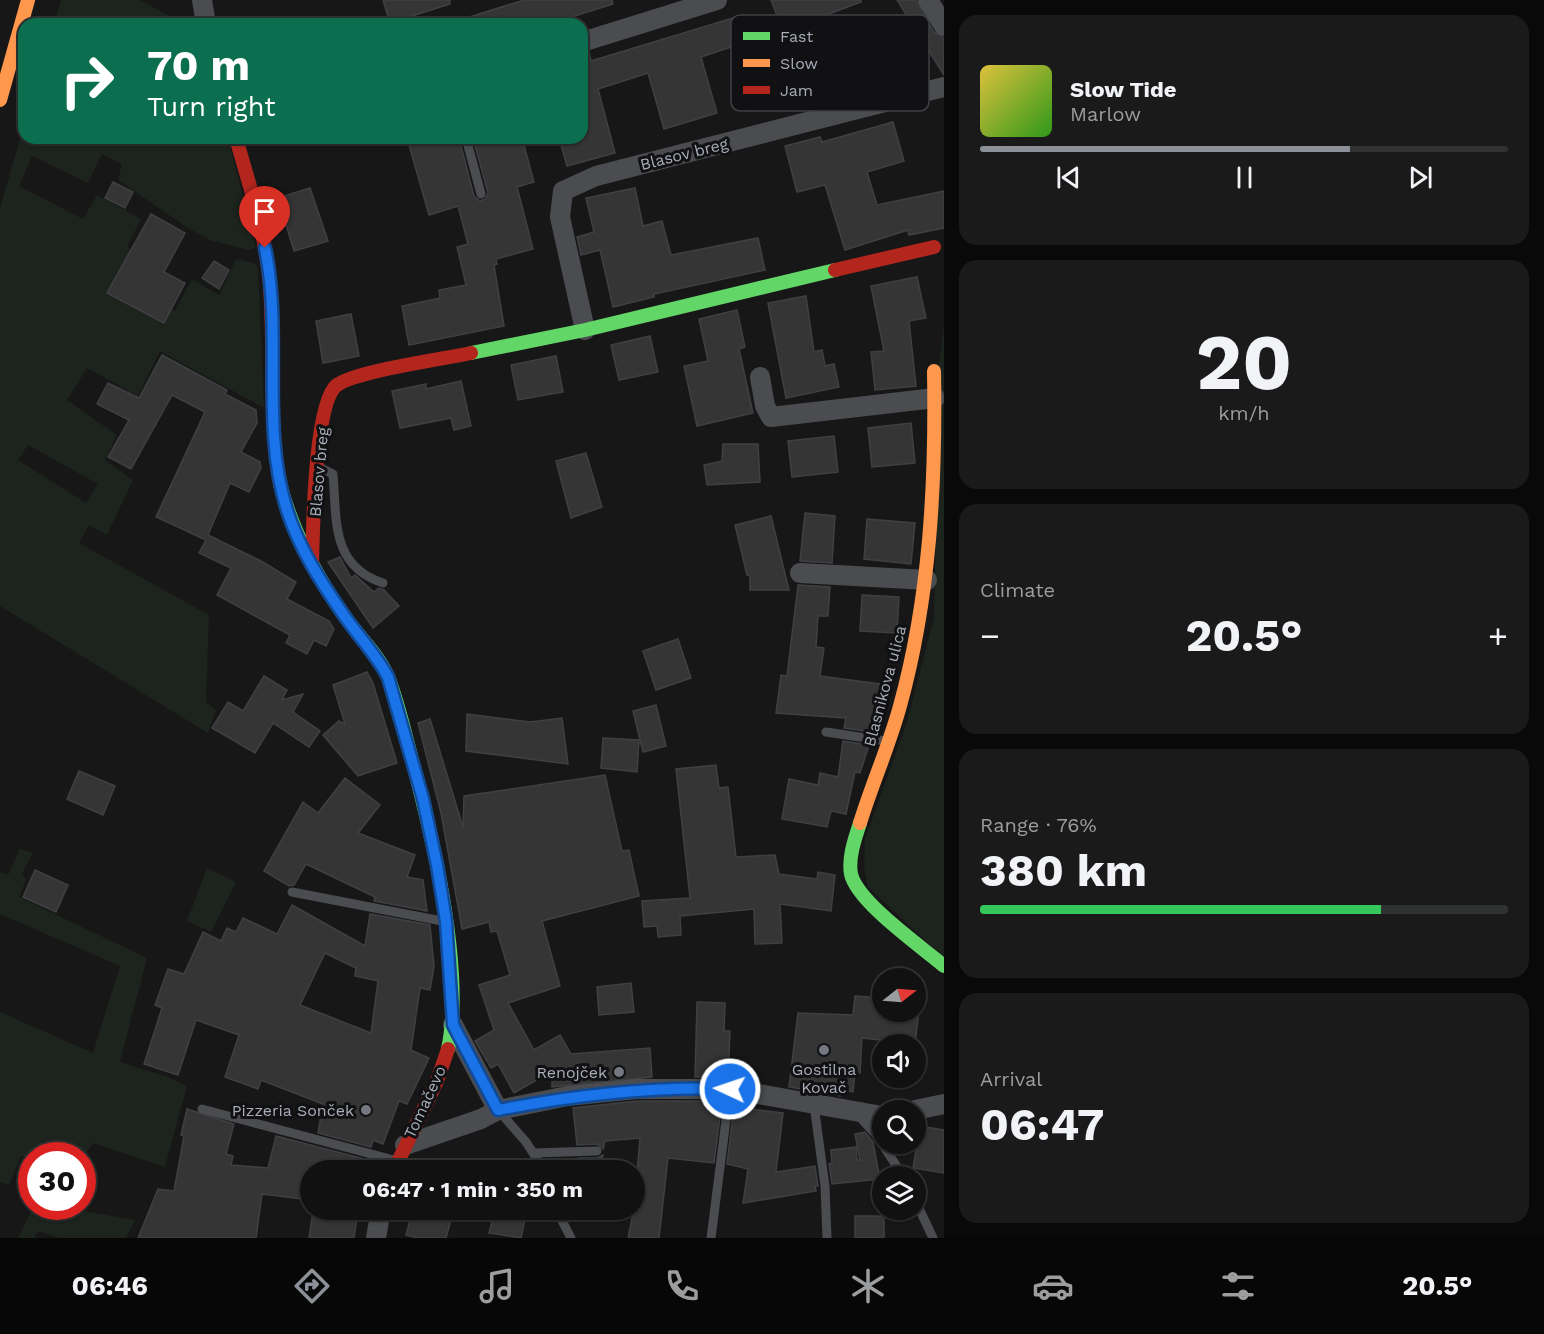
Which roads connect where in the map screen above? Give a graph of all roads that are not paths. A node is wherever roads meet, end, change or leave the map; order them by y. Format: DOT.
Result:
graph roads {
  1 [pos="28,0"];
  2 [pos="202,0"];
  3 [pos="717,0"];
  4 [pos="928,0"];
  5 [pos="23,18"];
  6 [pos="205,18"];
  7 [pos="944,26"];
  8 [pos="18,36"];
  9 [pos="588,40"];
  10 [pos="944,87"];
  11 [pos="929,91"];
  12 [pos="0,100"];
  13 [pos="850,111"];
  14 [pos="238,144"];
  15 [pos="468,144"];
  16 [pos="481,194"];
  17 [pos="934,248"];
  18 [pos="585,330"];
  19 [pos="934,371"];
  20 [pos="760,377"];
  21 [pos="935,398"];
  22 [pos="318,467"];
  23 [pos="312,565"];
  24 [pos="800,573"];
  25 [pos="927,580"];
  26 [pos="383,583"];
  27 [pos="826,732"];
  28 [pos="889,742"];
  29 [pos="292,892"];
  30 [pos="446,921"];
  31 [pos="944,966"];
  32 [pos="453,1025"];
  33 [pos="730,1089"];
  34 [pos="944,1104"];
  35 [pos="813,1106"];
  36 [pos="926,1108"];
  37 [pos="202,1109"];
  38 [pos="498,1110"];
  39 [pos="856,1113"];
  40 [pos="872,1115"];
  41 [pos="597,1151"];
  42 [pos="534,1153"];
  43 [pos="398,1159"];
  44 [pos="538,1160"];
  45 [pos="896,1166"];
  46 [pos="379,1220"];
  47 [pos="562,1220"];
  48 [pos="924,1220"];
  49 [pos="376,1238"];
  50 [pos="571,1238"];
  51 [pos="711,1238"];
  52 [pos="827,1238"];
  53 [pos="933,1238"];
  1 -- 5 [label="street"];
  2 -- 6 [label="street"];
  3 -- 9 [label="street"];
  4 -- 7 [label="street"];
  8 -- 12 [label="street"];
  10 -- 11 [label="street, Blasov breg"];
  13 -- 18 [label="street, Blasov breg"];
  14 -- 23 [label="street, Tomačevo"];
  15 -- 16 [label="lane"];
  17 -- 18 [label="street, Blasov breg"];
  18 -- 22 [label="street, Blasov breg"];
  19 -- 21 [label="street, Blasnikova ulica"];
  20 -- 21 [label="street"];
  21 -- 25 [label="street, Blasnikova ulica"];
  22 -- 23 [label="street, Blasov breg"];
  22 -- 26 [label="lane"];
  23 -- 30 [label="street, Tomačevo"];
  24 -- 25 [label="street"];
  25 -- 28 [label="street, Blasnikova ulica"];
  27 -- 28 [label="lane"];
  28 -- 31 [label="street, Blasnikova ulica"];
  29 -- 30 [label="lane"];
  30 -- 32 [label="street, Tomačevo"];
  32 -- 38 [label="street"];
  32 -- 43 [label="street, Tomačevo"];
  33 -- 35 [label="street"];
  33 -- 38 [label="street"];
  33 -- 51 [label="lane"];
  34 -- 36 [label="street"];
  35 -- 39 [label="street"];
  35 -- 52 [label="lane"];
  37 -- 43 [label="lane"];
  38 -- 42 [label="lane"];
  38 -- 43 [label="street"];
  39 -- 40 [label="street"];
  39 -- 45 [label="lane"];
  41 -- 42 [label="lane"];
  42 -- 44 [label="lane"];
  46 -- 49 [label="street"];
  47 -- 50 [label="lane"];
  48 -- 53 [label="lane"];
}
